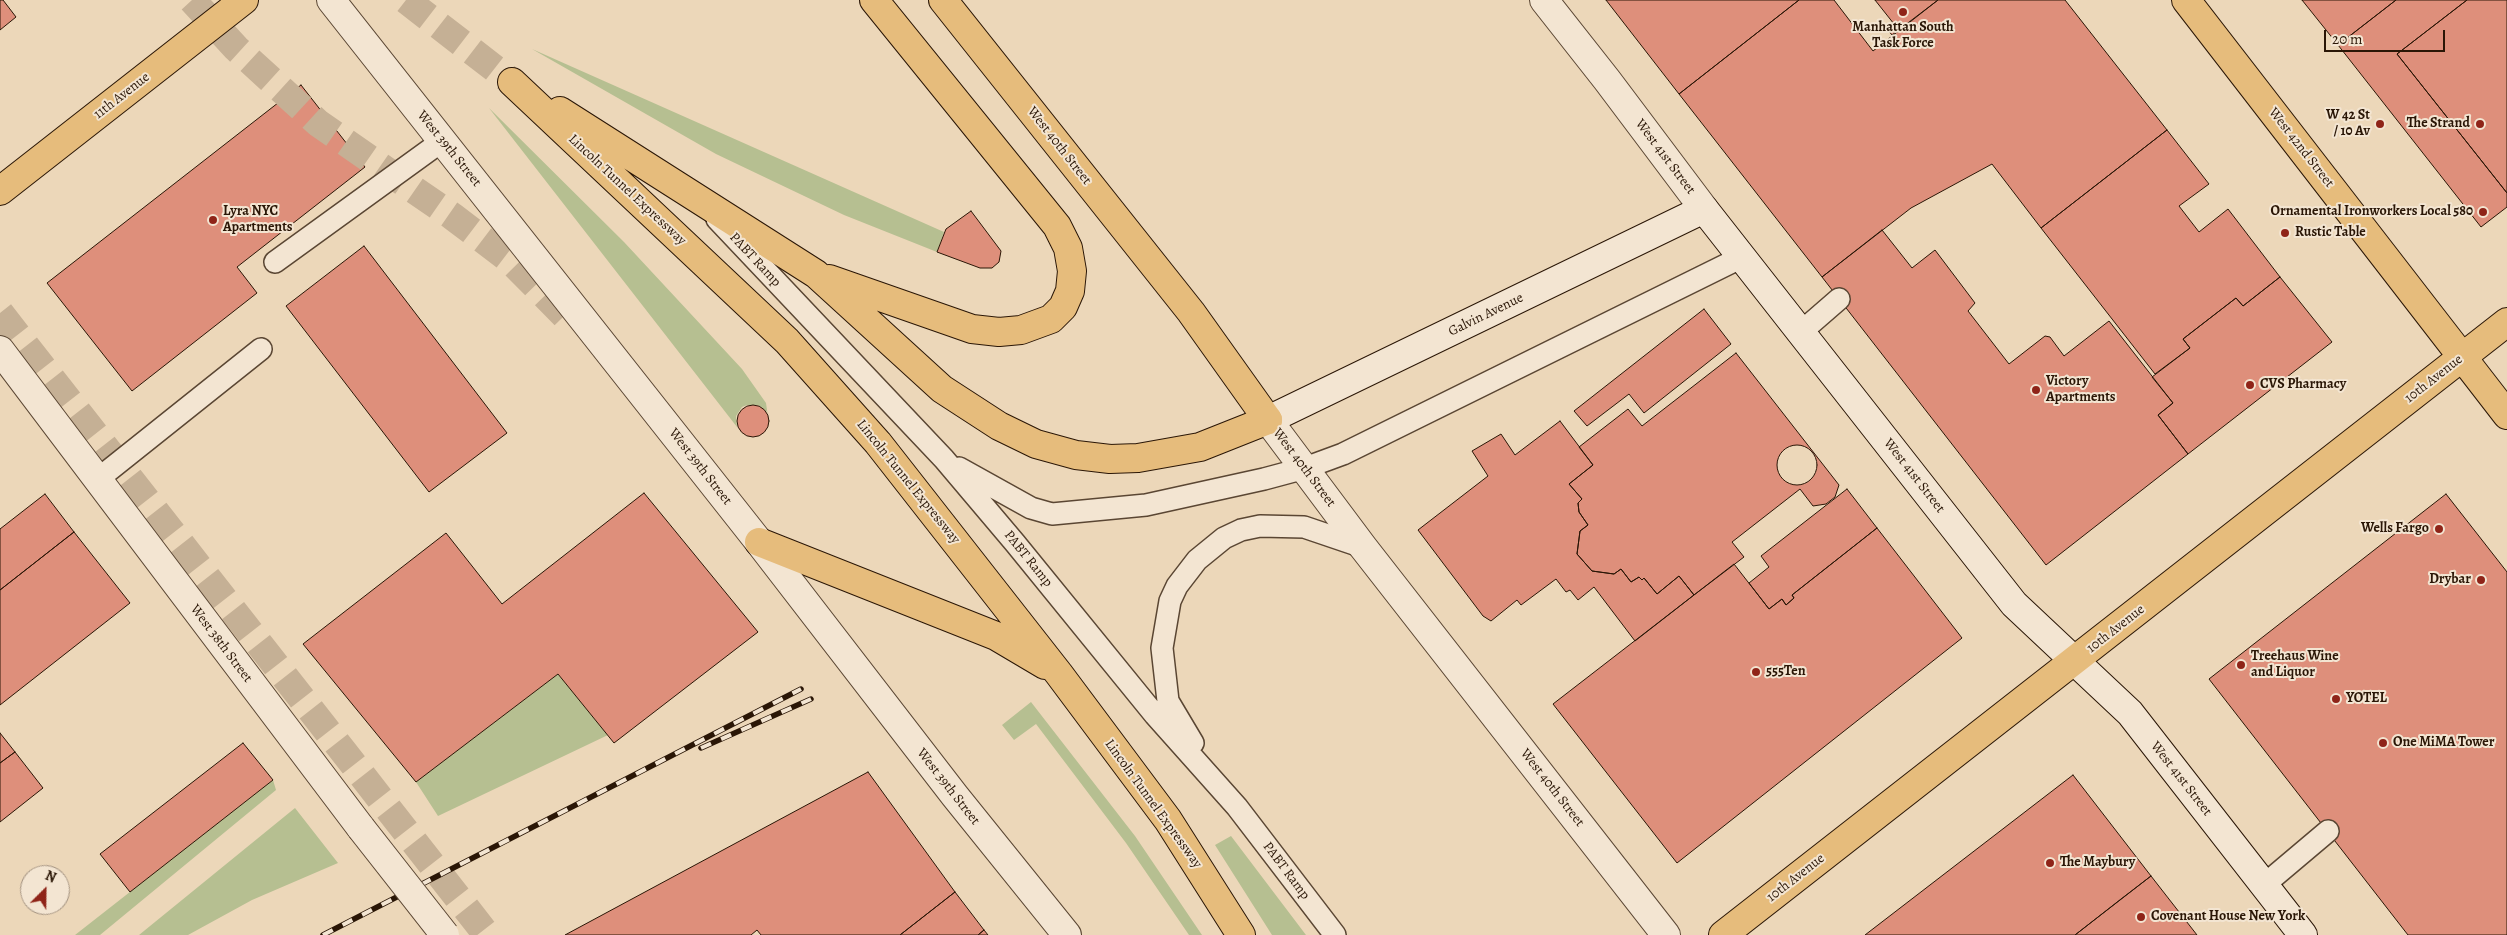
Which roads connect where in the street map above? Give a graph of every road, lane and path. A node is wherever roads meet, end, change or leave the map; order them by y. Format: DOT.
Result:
graph roads {
  1 [pos="244,0"];
  2 [pos="331,0"];
  3 [pos="874,0"];
  4 [pos="943,0"];
  5 [pos="1544,0"];
  6 [pos="2186,0"];
  7 [pos="442,141"];
  8 [pos="0,191"];
  9 [pos="699,201"];
  10 [pos="1704,209"];
  11 [pos="1742,257"];
  12 [pos="275,262"];
  13 [pos="816,274"];
  14 [pos="1839,299"];
  15 [pos="2507,322"];
  16 [pos="1801,332"];
  17 [pos="261,349"];
  18 [pos="0,350"];
  19 [pos="2462,358"];
  20 [pos="2507,415"];
  21 [pos="1268,420"];
  22 [pos="944,459"];
  23 [pos="1305,468"];
  24 [pos="98,479"];
  25 [pos="759,542"];
  26 [pos="1363,547"];
  27 [pos="2074,661"];
  28 [pos="1059,674"];
  29 [pos="1162,708"];
  30 [pos="2328,831"];
  31 [pos="2264,885"];
  32 [pos="445,935"];
  33 [pos="1067,935"];
  34 [pos="1241,935"];
  35 [pos="1335,935"];
  36 [pos="1666,935"];
  37 [pos="1724,935"];
  38 [pos="2303,935"];
  1 -- 8 [label="main road, 11th Avenue"];
  2 -- 7 [label="street, West 39th Street"];
  3 -- 13 [label="main road"];
  4 -- 21 [label="main road, West 40th Street"];
  5 -- 10 [label="street, West 41st Street"];
  6 -- 19 [label="main road, West 42nd Street"];
  7 -- 12 [label="lane"];
  7 -- 25 [label="street, West 39th Street"];
  9 -- 13 [label="main road"];
  9 -- 22 [label="lane, PABT Ramp"];
  9 -- 28 [label="main road, Lincoln Tunnel Expressway"];
  10 -- 11 [label="street, West 41st Street"];
  10 -- 21 [label="street, Galvin Avenue"];
  11 -- 16 [label="street, West 41st Street"];
  11 -- 23 [label="lane"];
  13 -- 21 [label="main road"];
  14 -- 16 [label="lane"];
  15 -- 19 [label="main road, 10th Avenue"];
  16 -- 27 [label="street, West 41st Street"];
  17 -- 24 [label="lane"];
  18 -- 24 [label="street, West 38th Street"];
  19 -- 20 [label="main road, West 42nd Street"];
  19 -- 27 [label="main road, 10th Avenue"];
  21 -- 23 [label="street, West 40th Street"];
  22 -- 23 [label="lane"];
  22 -- 29 [label="lane, PABT Ramp"];
  23 -- 26 [label="street, West 40th Street"];
  24 -- 32 [label="street, West 38th Street, bridge"];
  25 -- 28 [label="main road"];
  25 -- 33 [label="street, West 39th Street"];
  26 -- 29 [label="lane"];
  26 -- 36 [label="street, West 40th Street"];
  27 -- 31 [label="street, West 41st Street"];
  27 -- 37 [label="main road, 10th Avenue"];
  28 -- 34 [label="main road, Lincoln Tunnel Expressway"];
  29 -- 35 [label="lane, PABT Ramp"];
  30 -- 31 [label="lane"];
  31 -- 38 [label="street, West 41st Street"];
}
